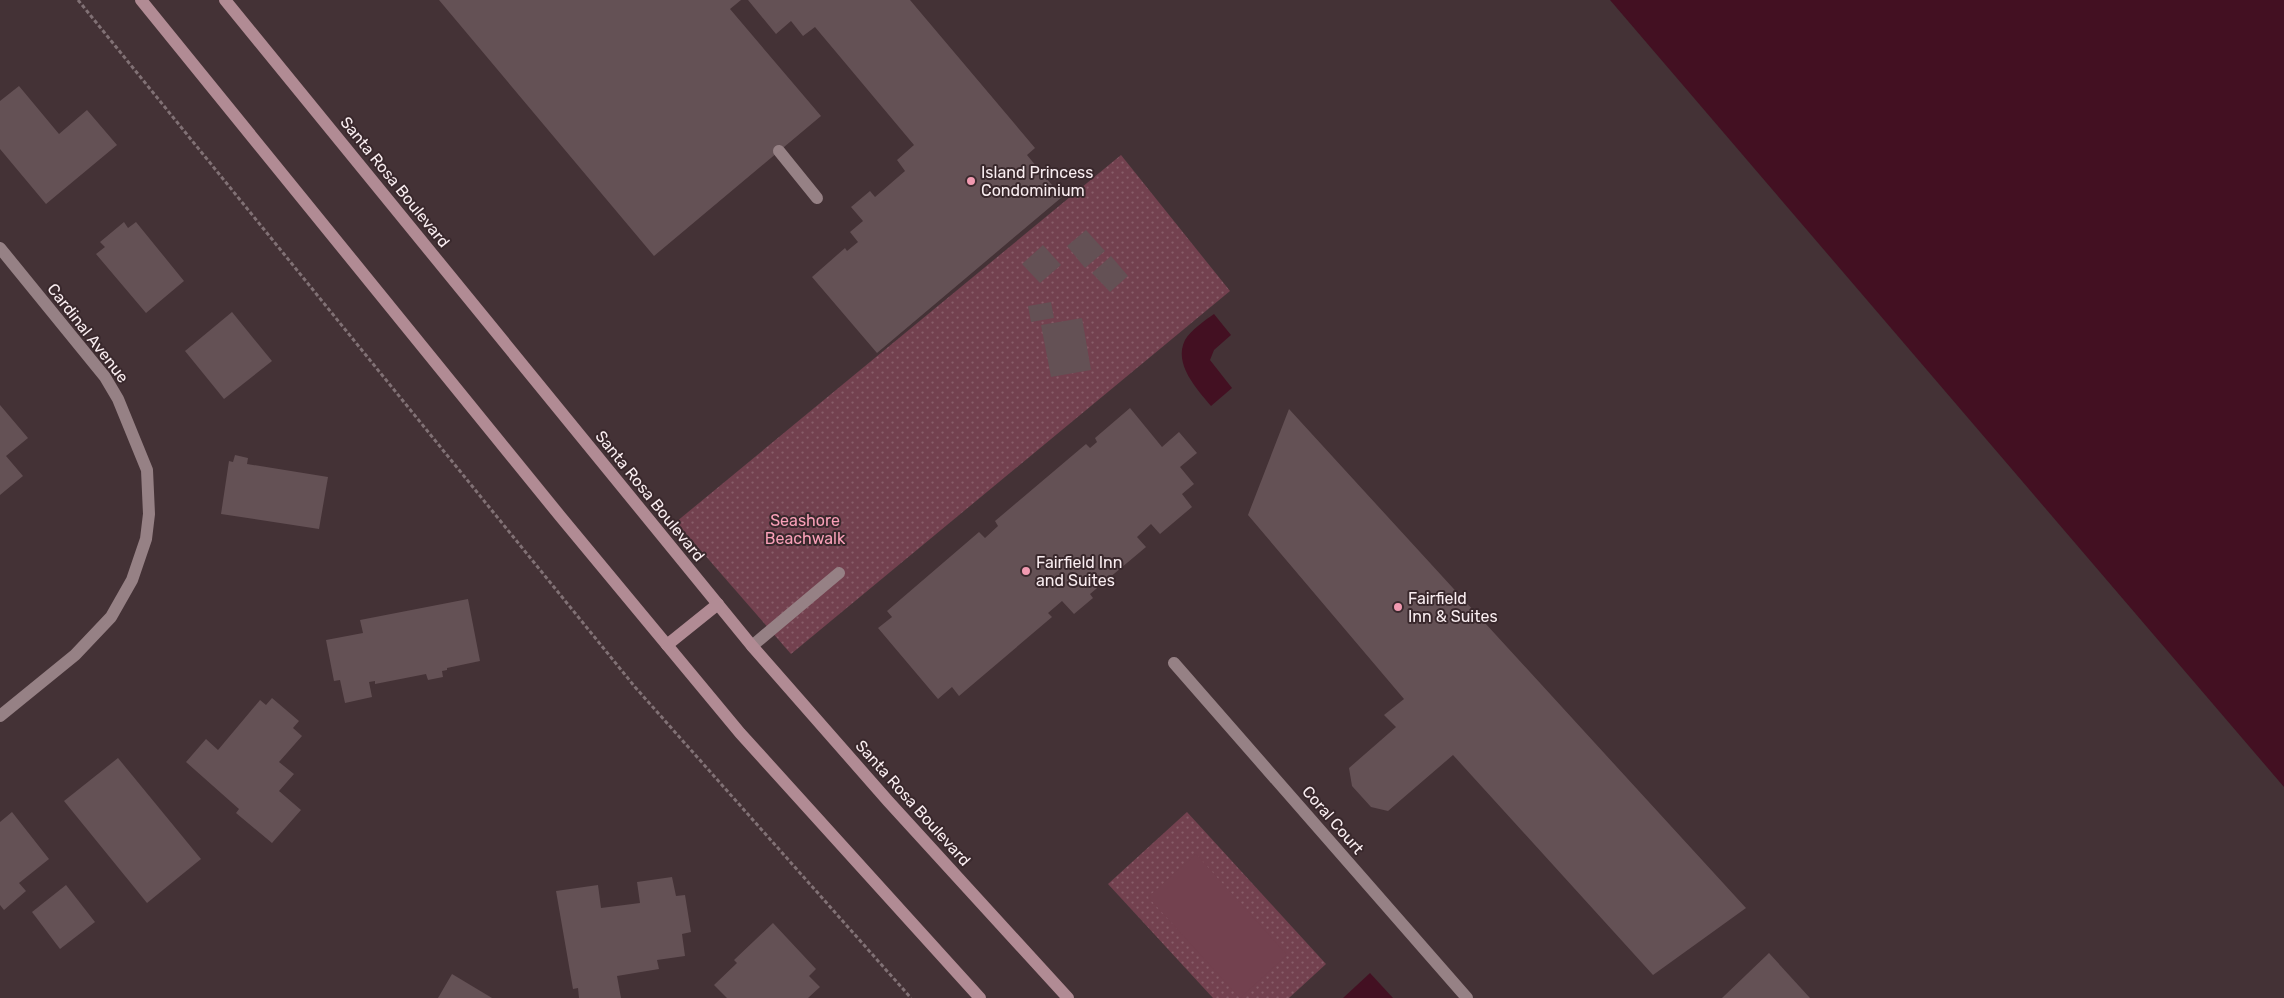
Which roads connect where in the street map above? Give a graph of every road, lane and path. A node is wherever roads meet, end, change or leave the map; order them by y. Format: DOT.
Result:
graph roads {
  1 [pos="78,0"];
  2 [pos="141,0"];
  3 [pos="225,0"];
  4 [pos="779,151"];
  5 [pos="817,198"];
  6 [pos="0,248"];
  7 [pos="839,573"];
  8 [pos="718,604"];
  9 [pos="667,645"];
  10 [pos="752,646"];
  11 [pos="1174,662"];
  12 [pos="0,716"];
  13 [pos="911,998"];
  14 [pos="980,998"];
  15 [pos="1068,998"];
  16 [pos="1468,998"];
  1 -- 13 [label="path"];
  2 -- 9 [label="street"];
  3 -- 8 [label="street, Santa Rosa Boulevard"];
  4 -- 5 [label="street"];
  6 -- 12 [label="street, Cardinal Avenue"];
  7 -- 10 [label="street"];
  8 -- 9 [label="street"];
  8 -- 10 [label="street, Santa Rosa Boulevard"];
  9 -- 14 [label="street"];
  10 -- 15 [label="street, Santa Rosa Boulevard"];
  11 -- 16 [label="street, Coral Court"];
}
